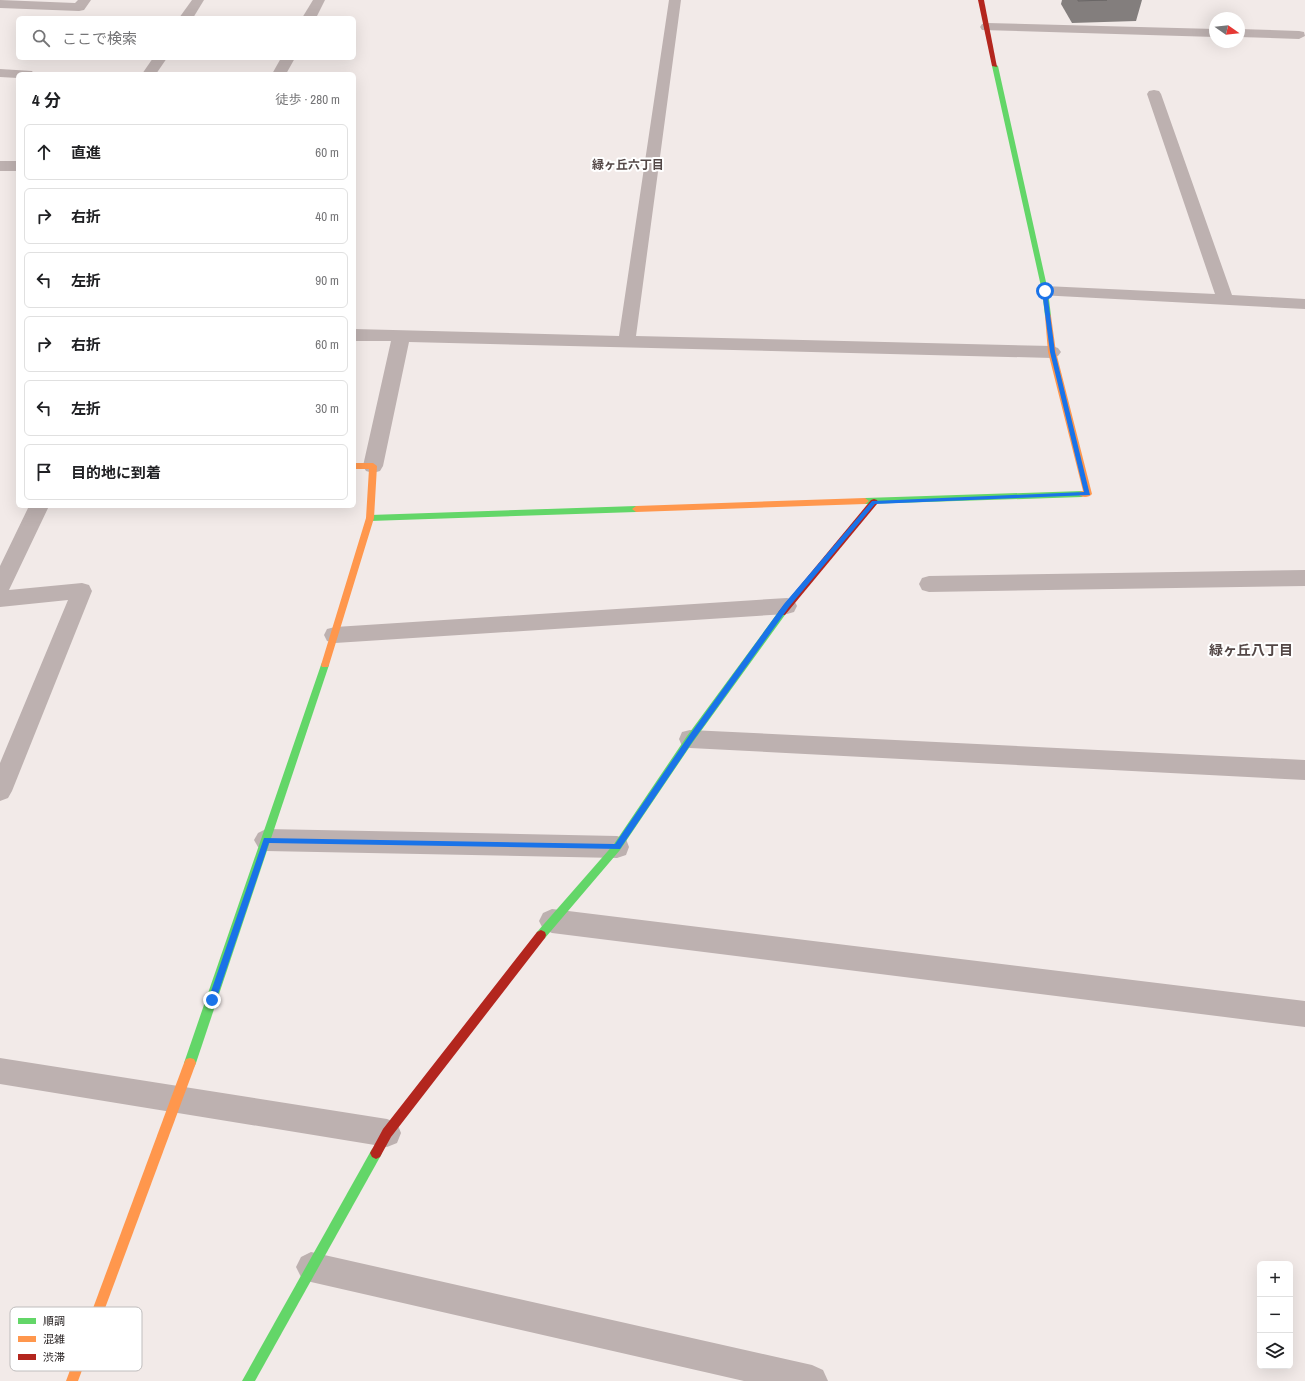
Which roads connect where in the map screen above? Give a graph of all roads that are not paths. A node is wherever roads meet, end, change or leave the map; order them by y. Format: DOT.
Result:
graph roads {
  1 [pos="85,0"];
  2 [pos="198,0"];
  3 [pos="319,0"];
  4 [pos="675,0"];
  5 [pos="982,0"];
  6 [pos="0,4"];
  7 [pos="187,16"];
  8 [pos="311,16"];
  9 [pos="987,27"];
  10 [pos="1209,33"];
  11 [pos="1245,33"];
  12 [pos="1299,35"];
  13 [pos="159,60"];
  14 [pos="287,60"];
  15 [pos="150,72"];
  16 [pos="281,72"];
  17 [pos="0,73"];
  18 [pos="16,74"];
  19 [pos="1154,94"];
  20 [pos="0,166"];
  21 [pos="16,166"];
  22 [pos="1045,291"];
  23 [pos="1225,300"];
  24 [pos="1305,304"];
  25 [pos="356,335"];
  26 [pos="402,337"];
  27 [pos="627,342"];
  28 [pos="1052,352"];
  29 [pos="356,466"];
  30 [pos="373,466"];
  31 [pos="874,502"];
  32 [pos="38,508"];
  33 [pos="370,518"];
  34 [pos="1305,578"];
  35 [pos="929,584"];
  36 [pos="0,587"];
  37 [pos="0,599"];
  38 [pos="786,606"];
  39 [pos="335,635"];
  40 [pos="690,739"];
  41 [pos="1305,770"];
  42 [pos="0,791"];
  43 [pos="266,840"];
  44 [pos="617,847"];
  45 [pos="552,921"];
  46 [pos="1305,1014"];
  47 [pos="0,1071"];
  48 [pos="178,1099"];
  49 [pos="387,1132"];
  50 [pos="311,1267"];
  51 [pos="100,1307"];
  52 [pos="76,1371"];
  53 [pos="72,1381"];
  54 [pos="248,1381"];
  55 [pos="812,1381"];
  1 -- 6 [label="street"];
  2 -- 7 [label="street"];
  3 -- 8 [label="street"];
  4 -- 27 [label="street"];
  5 -- 9 [label="street"];
  9 -- 10 [label="street"];
  9 -- 22 [label="street"];
  11 -- 12 [label="street"];
  13 -- 15 [label="street"];
  14 -- 16 [label="street"];
  17 -- 18 [label="street"];
  19 -- 23 [label="street"];
  20 -- 21 [label="street"];
  22 -- 23 [label="street"];
  22 -- 28 [label="street"];
  23 -- 24 [label="street"];
  25 -- 26 [label="street"];
  26 -- 27 [label="street"];
  26 -- 30 [label="street"];
  27 -- 28 [label="street"];
  28 -- 31 [label="street"];
  29 -- 30 [label="street"];
  30 -- 33 [label="street"];
  31 -- 33 [label="street"];
  31 -- 38 [label="street"];
  32 -- 36 [label="street"];
  33 -- 39 [label="street"];
  34 -- 35 [label="street"];
  37 -- 42 [label="street"];
  38 -- 39 [label="street"];
  38 -- 40 [label="street"];
  39 -- 43 [label="street"];
  40 -- 41 [label="street"];
  40 -- 44 [label="street"];
  43 -- 44 [label="street"];
  43 -- 48 [label="street"];
  44 -- 45 [label="street"];
  45 -- 46 [label="street"];
  45 -- 49 [label="street"];
  47 -- 48 [label="street"];
  48 -- 49 [label="street"];
  48 -- 51 [label="street"];
  49 -- 50 [label="street"];
  50 -- 54 [label="street"];
  50 -- 55 [label="street"];
  52 -- 53 [label="street"];
}
